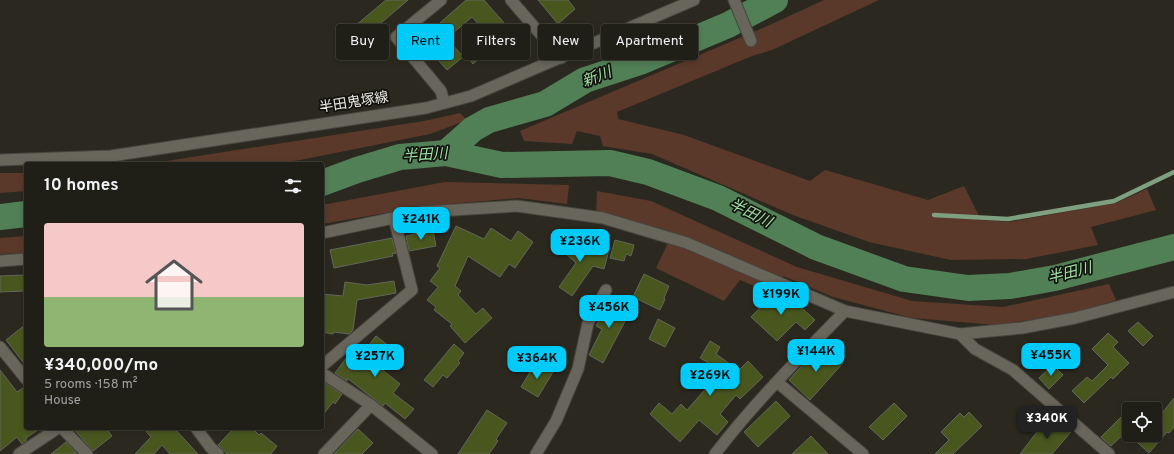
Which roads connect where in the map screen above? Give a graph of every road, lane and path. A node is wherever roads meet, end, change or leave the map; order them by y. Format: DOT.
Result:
graph roads {
  1 [pos="441,0"];
  2 [pos="512,0"];
  3 [pos="694,0"];
  4 [pos="734,0"];
  5 [pos="538,31"];
  6 [pos="752,41"];
  7 [pos="593,44"];
  8 [pos="555,60"];
  9 [pos="444,103"];
  10 [pos="0,160"];
  11 [pos="394,218"];
  12 [pos="324,233"];
  13 [pos="24,259"];
  14 [pos="0,261"];
  15 [pos="606,290"];
  16 [pos="1174,292"];
  17 [pos="844,310"];
  18 [pos="960,334"];
  19 [pos="0,347"];
  20 [pos="324,364"];
  21 [pos="324,374"];
  22 [pos="24,377"];
  23 [pos="777,382"];
  24 [pos="371,405"];
  25 [pos="55,430"];
  26 [pos="64,430"];
  27 [pos="198,430"];
  28 [pos="19,454"];
  29 [pos="86,454"];
  30 [pos="218,454"];
  31 [pos="324,454"];
  32 [pos="432,454"];
  33 [pos="536,454"];
  34 [pos="715,454"];
  35 [pos="863,454"];
  36 [pos="1109,454"];
  1 -- 9 [label="street"];
  2 -- 5 [label="street"];
  3 -- 7 [label="street, 半田鬼塚線"];
  4 -- 6 [label="street"];
  8 -- 9 [label="street, 半田鬼塚線"];
  9 -- 10 [label="street, 半田鬼塚線"];
  11 -- 12 [label="street"];
  11 -- 17 [label="street"];
  11 -- 20 [label="street"];
  13 -- 14 [label="street"];
  15 -- 33 [label="street"];
  16 -- 18 [label="street"];
  17 -- 18 [label="street"];
  17 -- 23 [label="street"];
  18 -- 36 [label="street"];
  19 -- 22 [label="street"];
  21 -- 24 [label="street"];
  23 -- 34 [label="street"];
  23 -- 35 [label="street"];
  24 -- 31 [label="street"];
  24 -- 32 [label="street"];
  25 -- 28 [label="street"];
  26 -- 29 [label="street"];
  27 -- 30 [label="street"];
}
